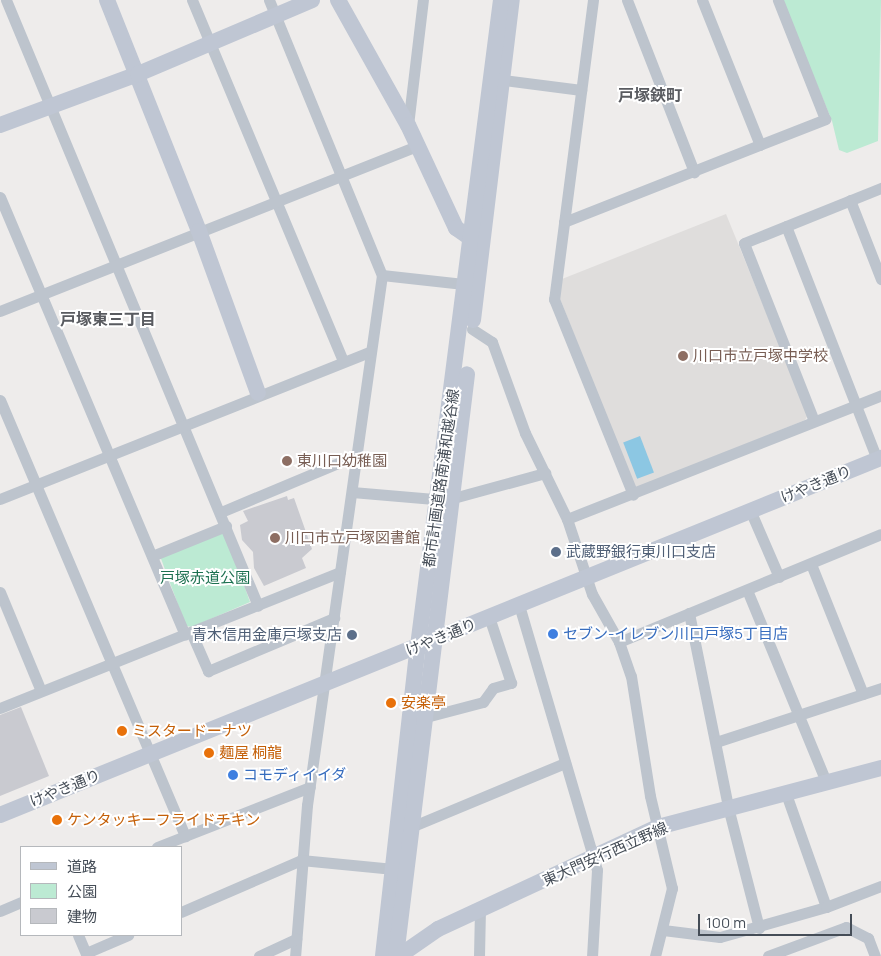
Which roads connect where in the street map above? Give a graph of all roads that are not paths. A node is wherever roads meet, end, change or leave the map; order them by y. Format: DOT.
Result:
graph roads {
  1 [pos="6,0"];
  2 [pos="107,0"];
  3 [pos="192,0"];
  4 [pos="269,0"];
  5 [pos="312,0"];
  6 [pos="338,0"];
  7 [pos="423,0"];
  8 [pos="500,0"];
  9 [pos="512,0"];
  10 [pos="628,0"];
  11 [pos="702,0"];
  12 [pos="778,0"];
  13 [pos="594,1"];
  14 [pos="275,15"];
  15 [pos="211,44"];
  16 [pos="138,74"];
  17 [pos="497,80"];
  18 [pos="582,90"];
  19 [pos="51,106"];
  20 [pos="0,125"];
  21 [pos="408,125"];
  22 [pos="760,145"];
  23 [pos="417,146"];
  24 [pos="694,172"];
  25 [pos="340,175"];
  26 [pos="881,188"];
  27 [pos="0,197"];
  28 [pos="276,200"];
  29 [pos="850,200"];
  30 [pos="564,222"];
  31 [pos="786,226"];
  32 [pos="199,231"];
  33 [pos="472,240"];
  34 [pos="118,264"];
  35 [pos="382,275"];
  36 [pos="881,278"];
  37 [pos="473,285"];
  38 [pos="40,295"];
  39 [pos="0,311"];
  40 [pos="472,329"];
  41 [pos="371,350"];
  42 [pos="343,361"];
  43 [pos="258,393"];
  44 [pos="881,395"];
  45 [pos="0,400"];
  46 [pos="855,406"];
  47 [pos="814,422"];
  48 [pos="185,423"];
  49 [pos="110,454"];
  50 [pos="357,455"];
  51 [pos="879,459"];
  52 [pos="545,474"];
  53 [pos="36,484"];
  54 [pos="352,492"];
  55 [pos="632,495"];
  56 [pos="0,499"];
  57 [pos="446,499"];
  58 [pos="750,510"];
  59 [pos="220,512"];
  60 [pos="567,519"];
  61 [pos="226,526"];
  62 [pos="880,539"];
  63 [pos="152,556"];
  64 [pos="811,564"];
  65 [pos="340,572"];
  66 [pos="588,576"];
  67 [pos="779,577"];
  68 [pos="747,590"];
  69 [pos="0,592"];
  70 [pos="519,605"];
  71 [pos="258,606"];
  72 [pos="689,613"];
  73 [pos="489,617"];
  74 [pos="334,618"];
  75 [pos="188,633"];
  76 [pos="436,638"];
  77 [pos="619,642"];
  78 [pos="418,646"];
  79 [pos="111,664"];
  80 [pos="326,683"];
  81 [pos="881,688"];
  82 [pos="42,692"];
  83 [pos="863,694"];
  84 [pos="0,708"];
  85 [pos="799,716"];
  86 [pos="426,717"];
  87 [pos="716,742"];
  88 [pos="149,755"];
  89 [pos="565,763"];
  90 [pos="881,769"];
  91 [pos="826,782"];
  92 [pos="310,787"];
  93 [pos="785,791"];
  94 [pos="728,807"];
  95 [pos="0,815"];
  96 [pos="411,828"];
  97 [pos="658,828"];
  98 [pos="185,836"];
  99 [pos="160,846"];
  100 [pos="594,858"];
  101 [pos="301,860"];
  102 [pos="394,869"];
  103 [pos="881,886"];
  104 [pos="20,902"];
  105 [pos="826,907"];
  106 [pos="0,910"];
  107 [pos="480,910"];
  108 [pos="182,912"];
  109 [pos="758,928"];
  110 [pos="663,930"];
  111 [pos="78,936"];
  112 [pos="126,936"];
  113 [pos="296,939"];
  114 [pos="802,951"];
  115 [pos="87,954"];
  116 [pos="258,956"];
  117 [pos="295,956"];
  118 [pos="383,956"];
  119 [pos="398,956"];
  120 [pos="479,956"];
  121 [pos="592,956"];
  122 [pos="656,956"];
  123 [pos="768,956"];
  124 [pos="875,956"];
  1 -- 19 [label="street"];
  2 -- 16 [label="street"];
  3 -- 15 [label="street"];
  4 -- 14 [label="street"];
  5 -- 14 [label="street"];
  6 -- 21 [label="street"];
  7 -- 21 [label="street"];
  8 -- 17 [label="street, 都市計画道路南浦和越谷線"];
  9 -- 17 [label="street, 都市計画道路南浦和越谷線"];
  10 -- 24 [label="street"];
  11 -- 22 [label="street"];
  12 -- 22 [label="street"];
  13 -- 18 [label="street"];
  14 -- 15 [label="street"];
  14 -- 25 [label="street"];
  15 -- 16 [label="street"];
  15 -- 28 [label="street"];
  16 -- 19 [label="street"];
  16 -- 32 [label="street"];
  17 -- 18 [label="street"];
  17 -- 33 [label="street, 都市計画道路南浦和越谷線"];
  17 -- 37 [label="street, 都市計画道路南浦和越谷線"];
  18 -- 30 [label="street"];
  19 -- 20 [label="street"];
  19 -- 34 [label="street"];
  21 -- 23 [label="street"];
  22 -- 24 [label="street"];
  23 -- 25 [label="street"];
  23 -- 33 [label="street"];
  24 -- 30 [label="street"];
  25 -- 28 [label="street"];
  25 -- 35 [label="street"];
  26 -- 29 [label="street"];
  27 -- 38 [label="street"];
  28 -- 32 [label="street"];
  28 -- 42 [label="street"];
  29 -- 31 [label="street"];
  29 -- 36 [label="street"];
  30 -- 55 [label="street"];
  31 -- 46 [label="street"];
  31 -- 47 [label="street"];
  32 -- 34 [label="street"];
  32 -- 43 [label="street"];
  33 -- 37 [label="street, 都市計画道路南浦和越谷線"];
  34 -- 38 [label="street"];
  34 -- 48 [label="street"];
  35 -- 37 [label="street"];
  35 -- 41 [label="street"];
  37 -- 40 [label="street, 都市計画道路南浦和越谷線"];
  37 -- 57 [label="street, 都市計画道路南浦和越谷線"];
  38 -- 39 [label="street"];
  38 -- 49 [label="street"];
  40 -- 52 [label="street"];
  40 -- 57 [label="street, 都市計画道路南浦和越谷線"];
  41 -- 42 [label="street"];
  41 -- 50 [label="street"];
  42 -- 43 [label="street"];
  43 -- 48 [label="street"];
  44 -- 46 [label="street"];
  45 -- 53 [label="street"];
  46 -- 47 [label="street"];
  46 -- 51 [label="street"];
  47 -- 55 [label="street"];
  48 -- 49 [label="street"];
  48 -- 59 [label="street"];
  49 -- 53 [label="street"];
  49 -- 63 [label="street"];
  50 -- 54 [label="street"];
  50 -- 59 [label="street"];
  51 -- 58 [label="street, けやき通り"];
  52 -- 57 [label="street"];
  52 -- 60 [label="street"];
  53 -- 56 [label="street"];
  53 -- 79 [label="street"];
  54 -- 57 [label="street"];
  54 -- 65 [label="street"];
  55 -- 60 [label="street"];
  57 -- 76 [label="street, 都市計画道路南浦和越谷線"];
  57 -- 78 [label="street, 都市計画道路南浦和越谷線"];
  58 -- 66 [label="street, けやき通り"];
  58 -- 67 [label="street"];
  59 -- 61 [label="street"];
  60 -- 66 [label="street"];
  61 -- 63 [label="street"];
  61 -- 71 [label="street"];
  62 -- 64 [label="street"];
  63 -- 75 [label="street"];
  64 -- 67 [label="street"];
  64 -- 83 [label="street"];
  65 -- 71 [label="street"];
  65 -- 74 [label="street"];
  66 -- 70 [label="street, けやき通り"];
  66 -- 77 [label="street"];
  67 -- 68 [label="street"];
  68 -- 72 [label="street"];
  68 -- 85 [label="street"];
  69 -- 82 [label="street"];
  70 -- 73 [label="street, けやき通り"];
  70 -- 89 [label="street"];
  71 -- 75 [label="street"];
  72 -- 77 [label="street"];
  72 -- 87 [label="street"];
  73 -- 76 [label="street, けやき通り"];
  73 -- 86 [label="street"];
  74 -- 75 [label="street"];
  74 -- 80 [label="street"];
  75 -- 79 [label="street"];
  76 -- 78 [label="street, けやき通り"];
  76 -- 86 [label="street, 都市計画道路南浦和越谷線"];
  77 -- 97 [label="street"];
  78 -- 80 [label="street, けやき通り"];
  78 -- 102 [label="street, 都市計画道路南浦和越谷線"];
  79 -- 82 [label="street"];
  79 -- 88 [label="street"];
  80 -- 88 [label="street, けやき通り"];
  80 -- 92 [label="street"];
  81 -- 83 [label="street"];
  82 -- 84 [label="street"];
  83 -- 85 [label="street"];
  85 -- 87 [label="street"];
  85 -- 91 [label="street"];
  86 -- 96 [label="street, 都市計画道路南浦和越谷線"];
  87 -- 94 [label="street"];
  88 -- 95 [label="street, けやき通り"];
  88 -- 98 [label="street"];
  89 -- 96 [label="street"];
  89 -- 100 [label="street"];
  90 -- 91 [label="street, 東大門安行西立野線"];
  91 -- 93 [label="street, 東大門安行西立野線"];
  92 -- 98 [label="street"];
  92 -- 101 [label="street"];
  93 -- 94 [label="street, 東大門安行西立野線"];
  93 -- 105 [label="street"];
  94 -- 97 [label="street, 東大門安行西立野線"];
  94 -- 109 [label="street"];
  96 -- 119 [label="street, 都市計画道路南浦和越谷線"];
  97 -- 100 [label="street, 東大門安行西立野線"];
  97 -- 110 [label="street"];
  98 -- 99 [label="street"];
  100 -- 107 [label="street, 東大門安行西立野線"];
  100 -- 121 [label="street"];
  101 -- 102 [label="street"];
  101 -- 108 [label="street"];
  101 -- 113 [label="street"];
  102 -- 118 [label="street, 都市計画道路南浦和越谷線"];
  103 -- 105 [label="street"];
  104 -- 106 [label="street"];
  105 -- 109 [label="street"];
  107 -- 119 [label="street, 東大門安行西立野線"];
  107 -- 120 [label="street"];
  109 -- 110 [label="street"];
  110 -- 122 [label="street"];
  111 -- 115 [label="street"];
  112 -- 115 [label="street"];
  113 -- 116 [label="street"];
  113 -- 117 [label="street"];
  114 -- 123 [label="street"];
  114 -- 124 [label="street"];
}
